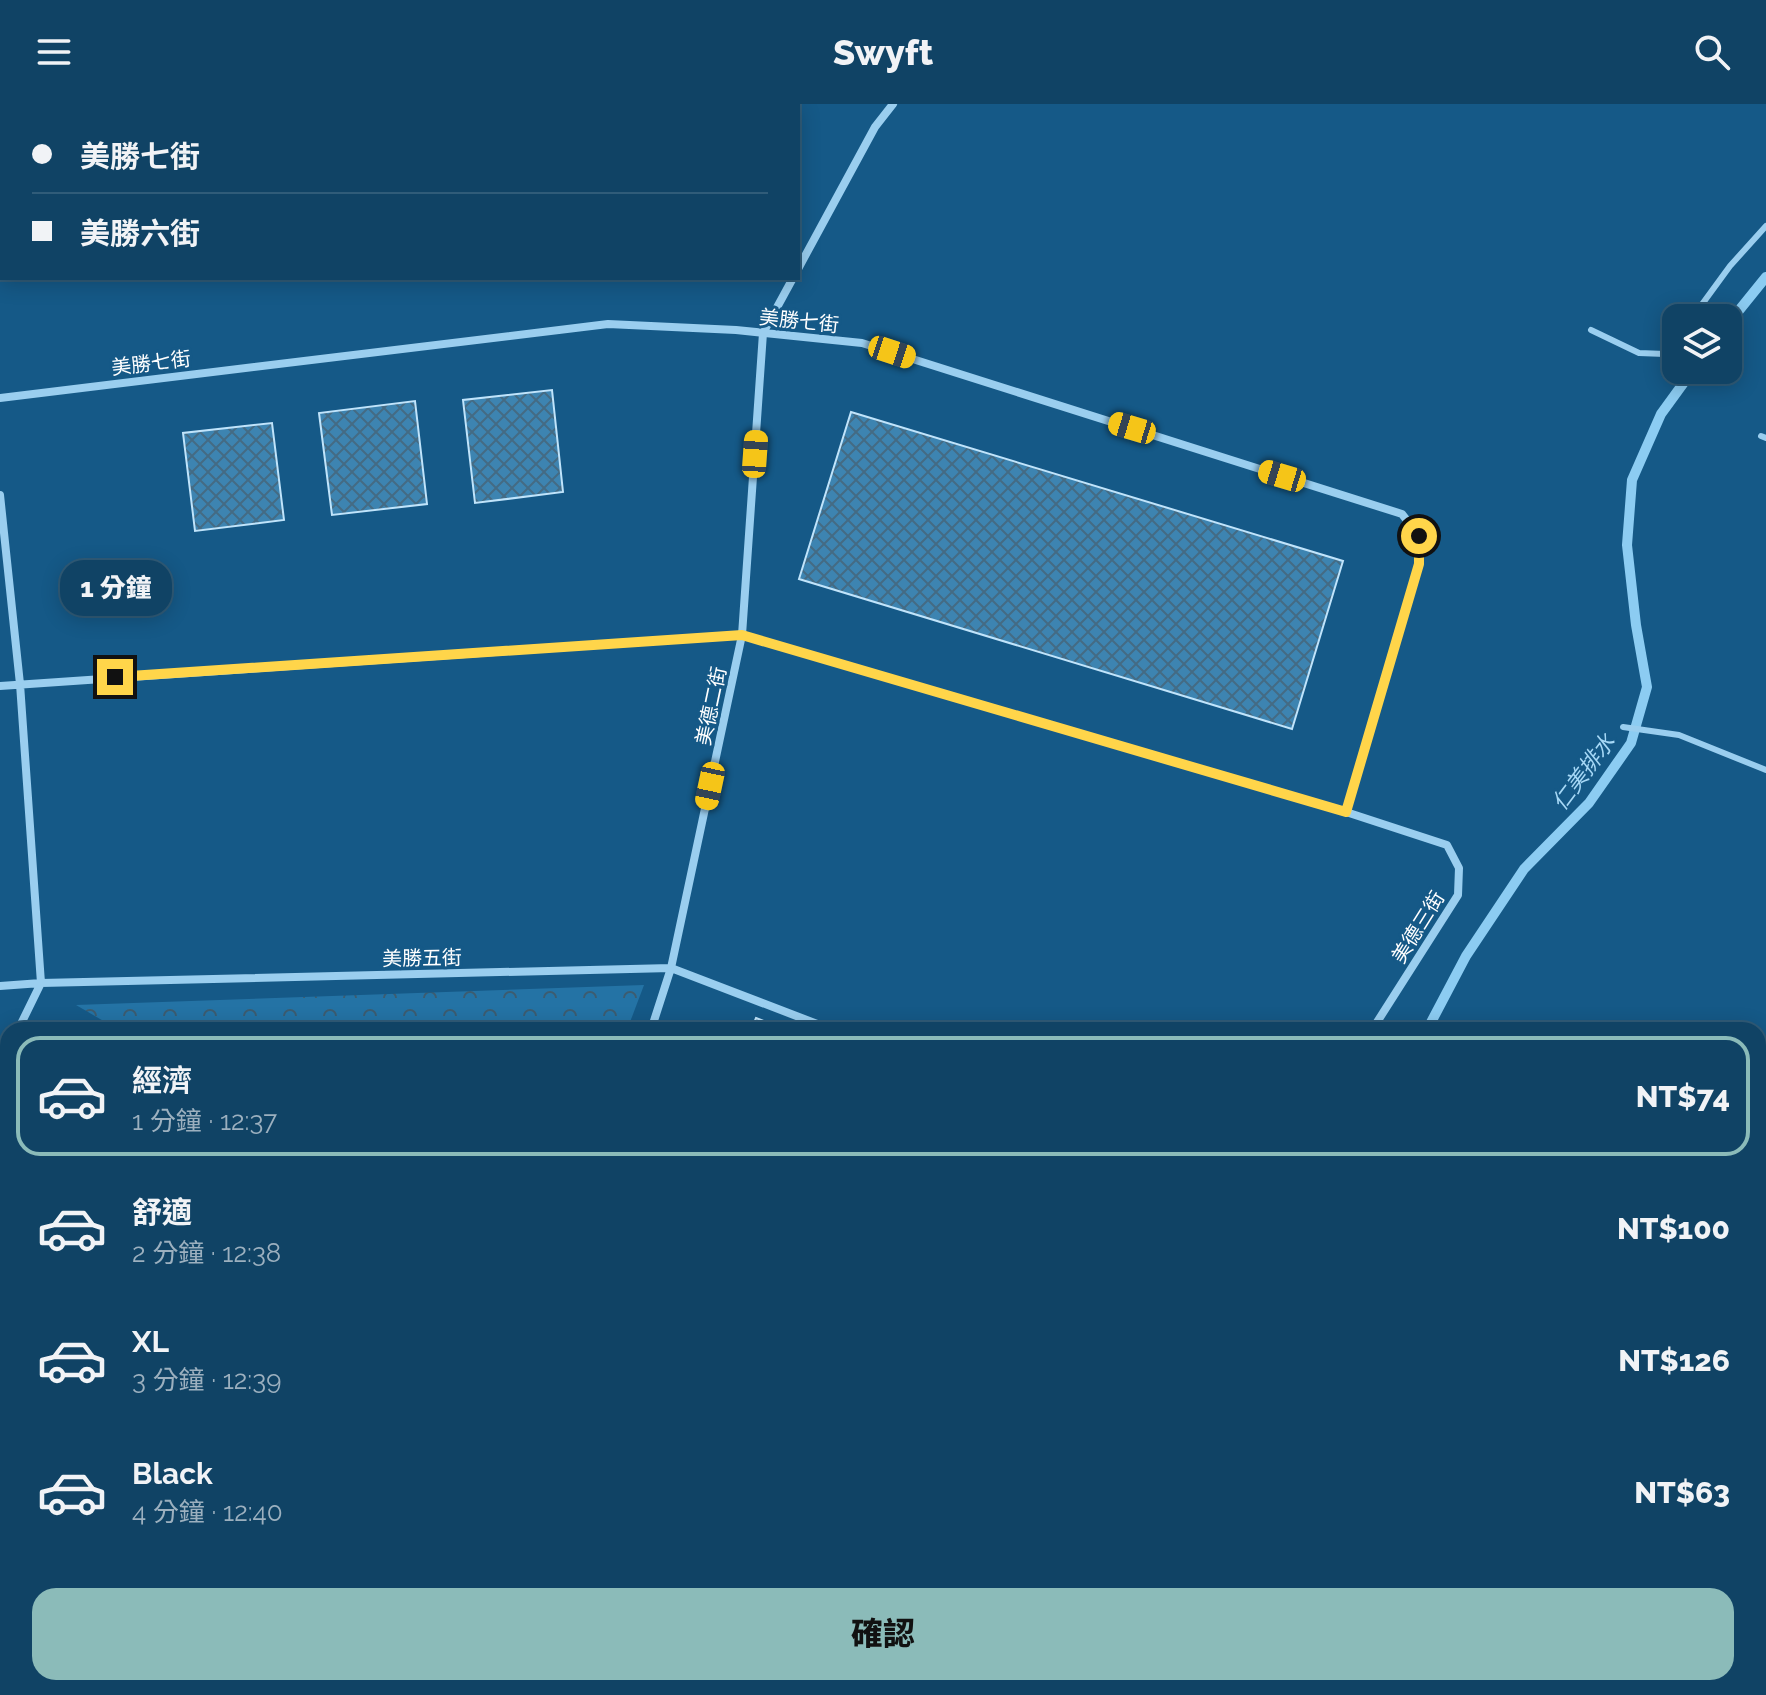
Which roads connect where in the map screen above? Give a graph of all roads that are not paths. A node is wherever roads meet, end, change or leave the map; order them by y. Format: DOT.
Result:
graph roads {
  1 [pos="893,104"];
  2 [pos="1766,226"];
  3 [pos="800,265"];
  4 [pos="792,280"];
  5 [pos="1702,304"];
  6 [pos="1591,330"];
  7 [pos="763,333"];
  8 [pos="1662,354"];
  9 [pos="0,398"];
  10 [pos="0,495"];
  11 [pos="742,635"];
  12 [pos="20,684"];
  13 [pos="0,686"];
  14 [pos="1623,727"];
  15 [pos="1766,770"];
  16 [pos="1346,812"];
  17 [pos="671,968"];
  18 [pos="41,983"];
  19 [pos="0,986"];
  20 [pos="22,1022"];
  21 [pos="654,1022"];
  22 [pos="812,1022"];
  23 [pos="1377,1022"];
  1 -- 3 [label="street"];
  2 -- 5 [label="lane"];
  4 -- 7 [label="street"];
  6 -- 8 [label="lane"];
  7 -- 9 [label="street, 美勝七街"];
  7 -- 11 [label="street, 美德二街"];
  7 -- 16 [label="street, 美勝七街"];
  10 -- 12 [label="street"];
  11 -- 12 [label="street"];
  11 -- 16 [label="street, 美德三街"];
  11 -- 17 [label="street, 美德二街"];
  12 -- 13 [label="street"];
  12 -- 18 [label="street"];
  14 -- 15 [label="lane"];
  16 -- 23 [label="street, 美德三街"];
  17 -- 18 [label="street, 美勝五街"];
  17 -- 21 [label="street, 美德二街"];
  17 -- 22 [label="street, 美勝五街"];
  18 -- 19 [label="street, 美勝五街"];
  18 -- 20 [label="street"];
}
